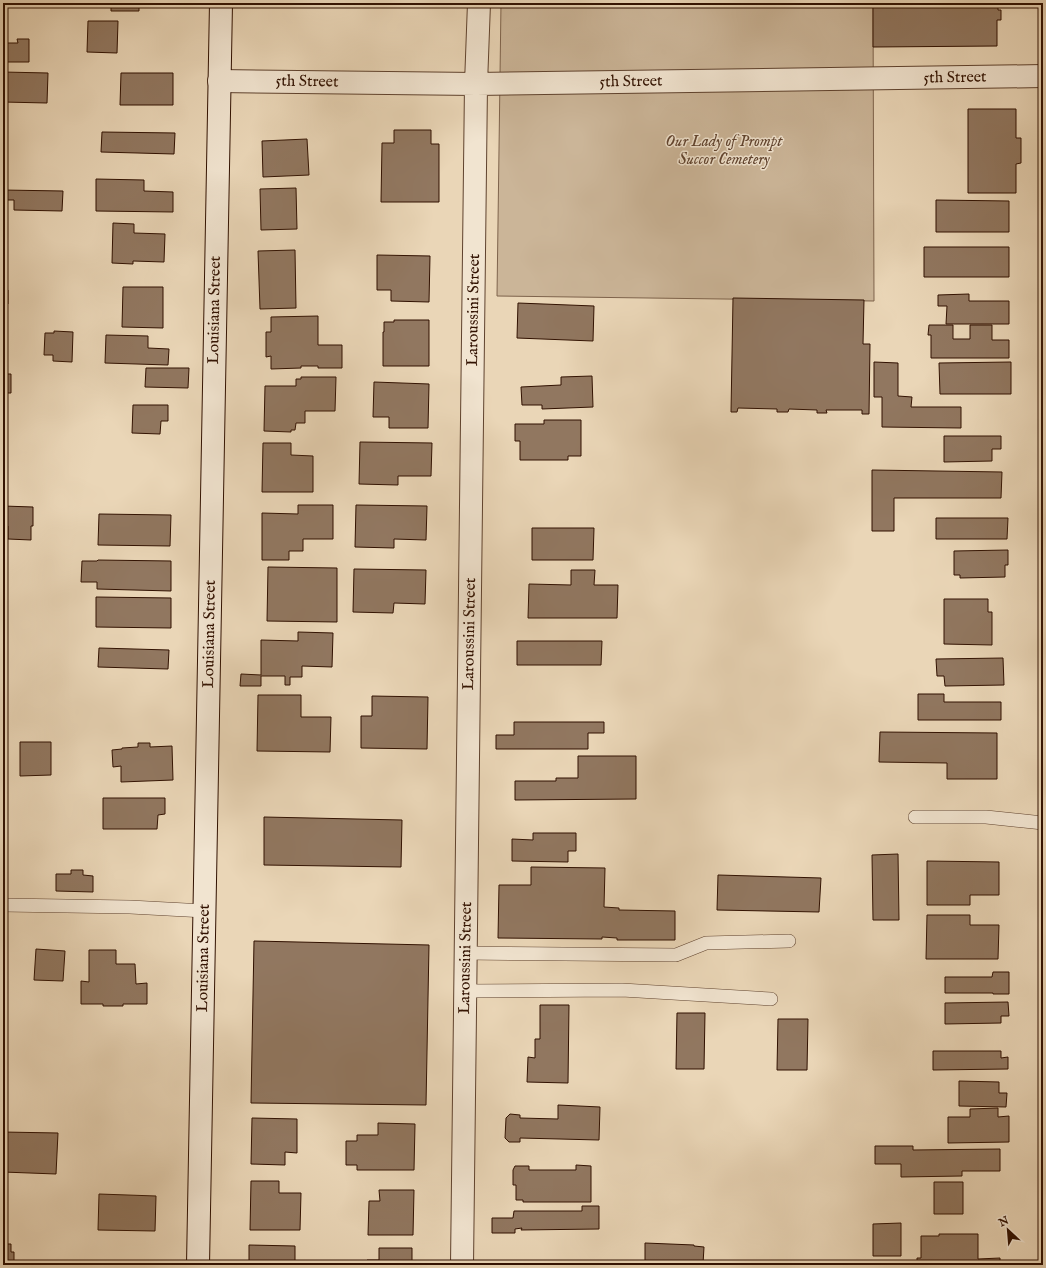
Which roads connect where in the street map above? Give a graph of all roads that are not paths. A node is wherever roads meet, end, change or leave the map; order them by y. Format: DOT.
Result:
graph roads {
  1 [pos="221,3"];
  2 [pos="479,3"];
  3 [pos="1043,76"];
  4 [pos="219,81"];
  5 [pos="476,84"];
  6 [pos="915,817"];
  7 [pos="1043,823"];
  8 [pos="3,905"];
  9 [pos="205,911"];
  10 [pos="789,941"];
  11 [pos="466,953"];
  12 [pos="465,991"];
  13 [pos="771,999"];
  14 [pos="198,1265"];
  15 [pos="462,1265"];
  1 -- 4 [label="street, Louisiana Street"];
  2 -- 5 [label="street, Laroussini Street"];
  3 -- 5 [label="street, 5th Street"];
  4 -- 5 [label="street, 5th Street"];
  4 -- 9 [label="street, Louisiana Street"];
  5 -- 11 [label="street, Laroussini Street"];
  6 -- 7 [label="lane"];
  8 -- 9 [label="lane"];
  9 -- 14 [label="street, Louisiana Street"];
  10 -- 11 [label="lane"];
  11 -- 12 [label="street, Laroussini Street"];
  12 -- 13 [label="lane"];
  12 -- 15 [label="street, Laroussini Street"];
}
